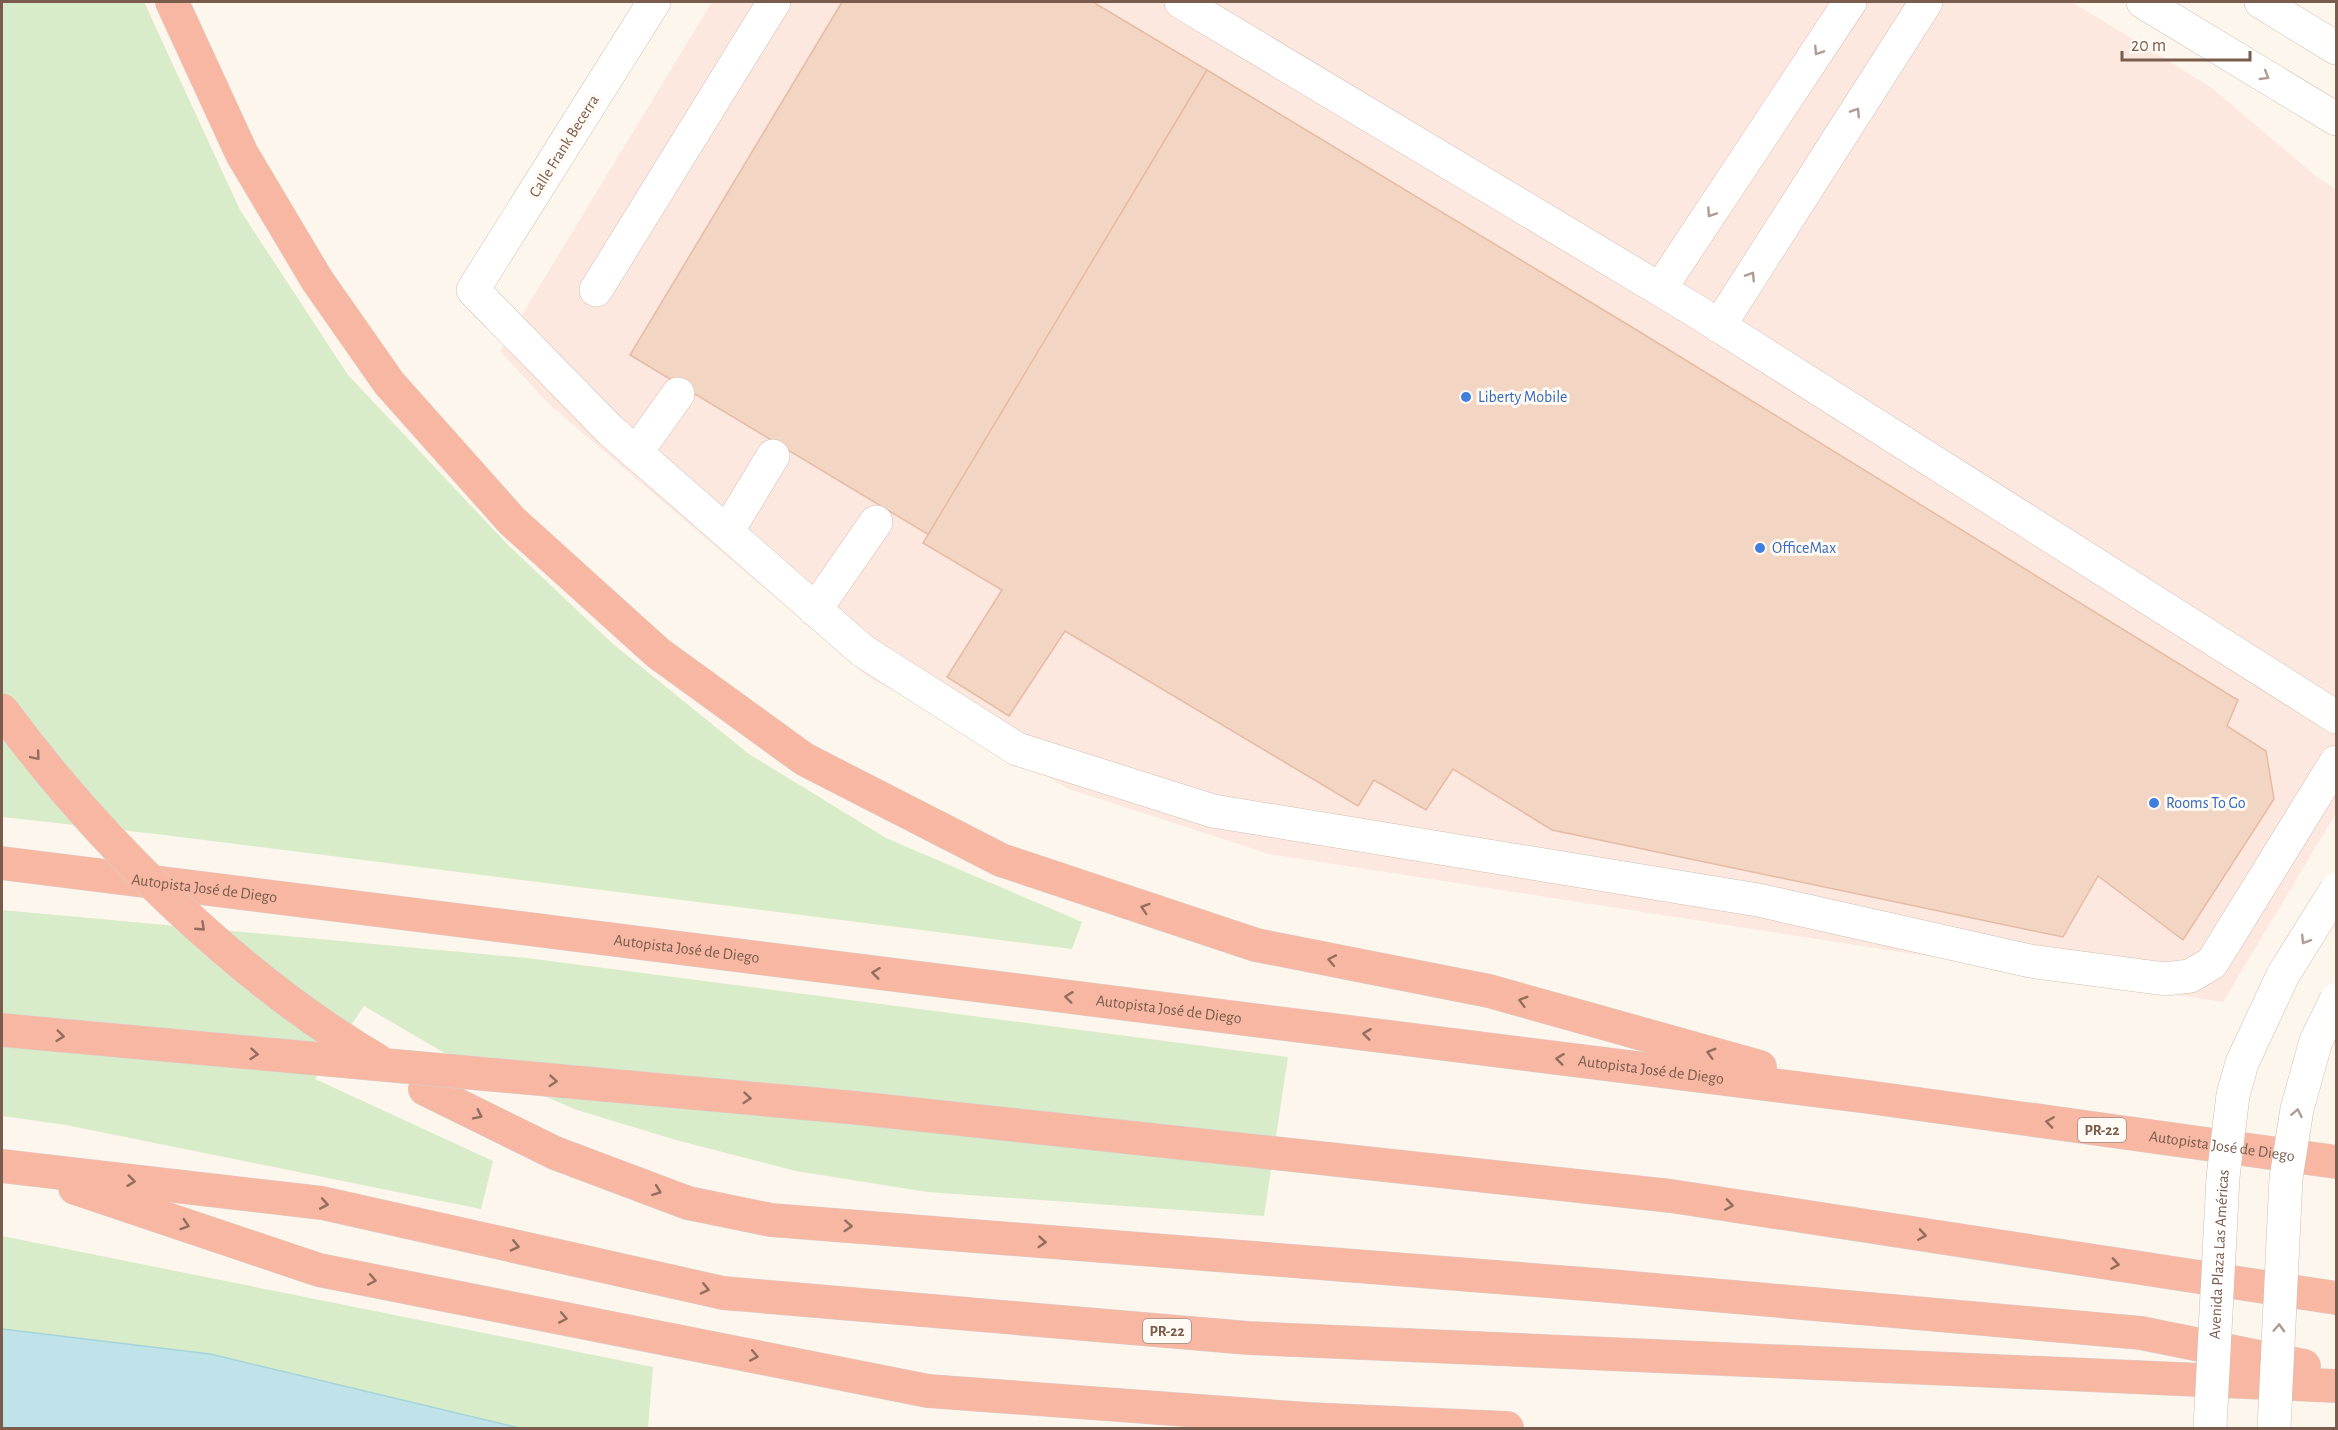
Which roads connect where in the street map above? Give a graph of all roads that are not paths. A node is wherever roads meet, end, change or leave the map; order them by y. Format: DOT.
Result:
graph roads {
  1 [pos="172,2"];
  2 [pos="654,2"];
  3 [pos="774,2"];
  4 [pos="1181,2"];
  5 [pos="1850,2"];
  6 [pos="1926,2"];
  7 [pos="2143,2"];
  8 [pos="2271,4"];
  9 [pos="2337,48"];
  10 [pos="2337,119"];
  11 [pos="1660,289"];
  12 [pos="596,290"];
  13 [pos="1719,326"];
  14 [pos="678,394"];
  15 [pos="636,453"];
  16 [pos="773,456"];
  17 [pos="876,522"];
  18 [pos="727,532"];
  19 [pos="815,610"];
  20 [pos="2,710"];
  21 [pos="2337,717"];
  22 [pos="2337,762"];
  23 [pos="2,863"];
  24 [pos="2337,890"];
  25 [pos="2337,1000"];
  26 [pos="2,1030"];
  27 [pos="1868,1097"];
  28 [pos="2337,1162"];
  29 [pos="6,1166"];
  30 [pos="2337,1298"];
  31 [pos="2337,1372"];
  32 [pos="2337,1386"];
  33 [pos="1507,1428"];
  34 [pos="2210,1428"];
  35 [pos="2274,1428"];
  27 -- 1 [label="highway, one-way"];
  2 -- 15 [label="street, Calle Frank Becerra"];
  3 -- 12 [label="street"];
  4 -- 11 [label="street"];
  5 -- 11 [label="street, one-way"];
  13 -- 6 [label="street, one-way"];
  7 -- 10 [label="street, one-way"];
  8 -- 9 [label="street"];
  11 -- 13 [label="street"];
  13 -- 21 [label="street"];
  14 -- 15 [label="street"];
  15 -- 18 [label="street"];
  16 -- 18 [label="street"];
  17 -- 19 [label="street"];
  18 -- 19 [label="street"];
  19 -- 22 [label="street"];
  20 -- 31 [label="highway, one-way, bridge"];
  27 -- 23 [label="highway, Autopista José de Diego / PR-22, one-way"];
  24 -- 34 [label="street, Avenida Plaza Las Américas, one-way, bridge"];
  35 -- 25 [label="street, one-way, bridge"];
  26 -- 30 [label="highway, one-way, bridge"];
  28 -- 27 [label="highway, Autopista José de Diego / PR-22, one-way"];
  29 -- 32 [label="highway, PR-22, one-way"];
  29 -- 33 [label="highway, one-way"];
}
